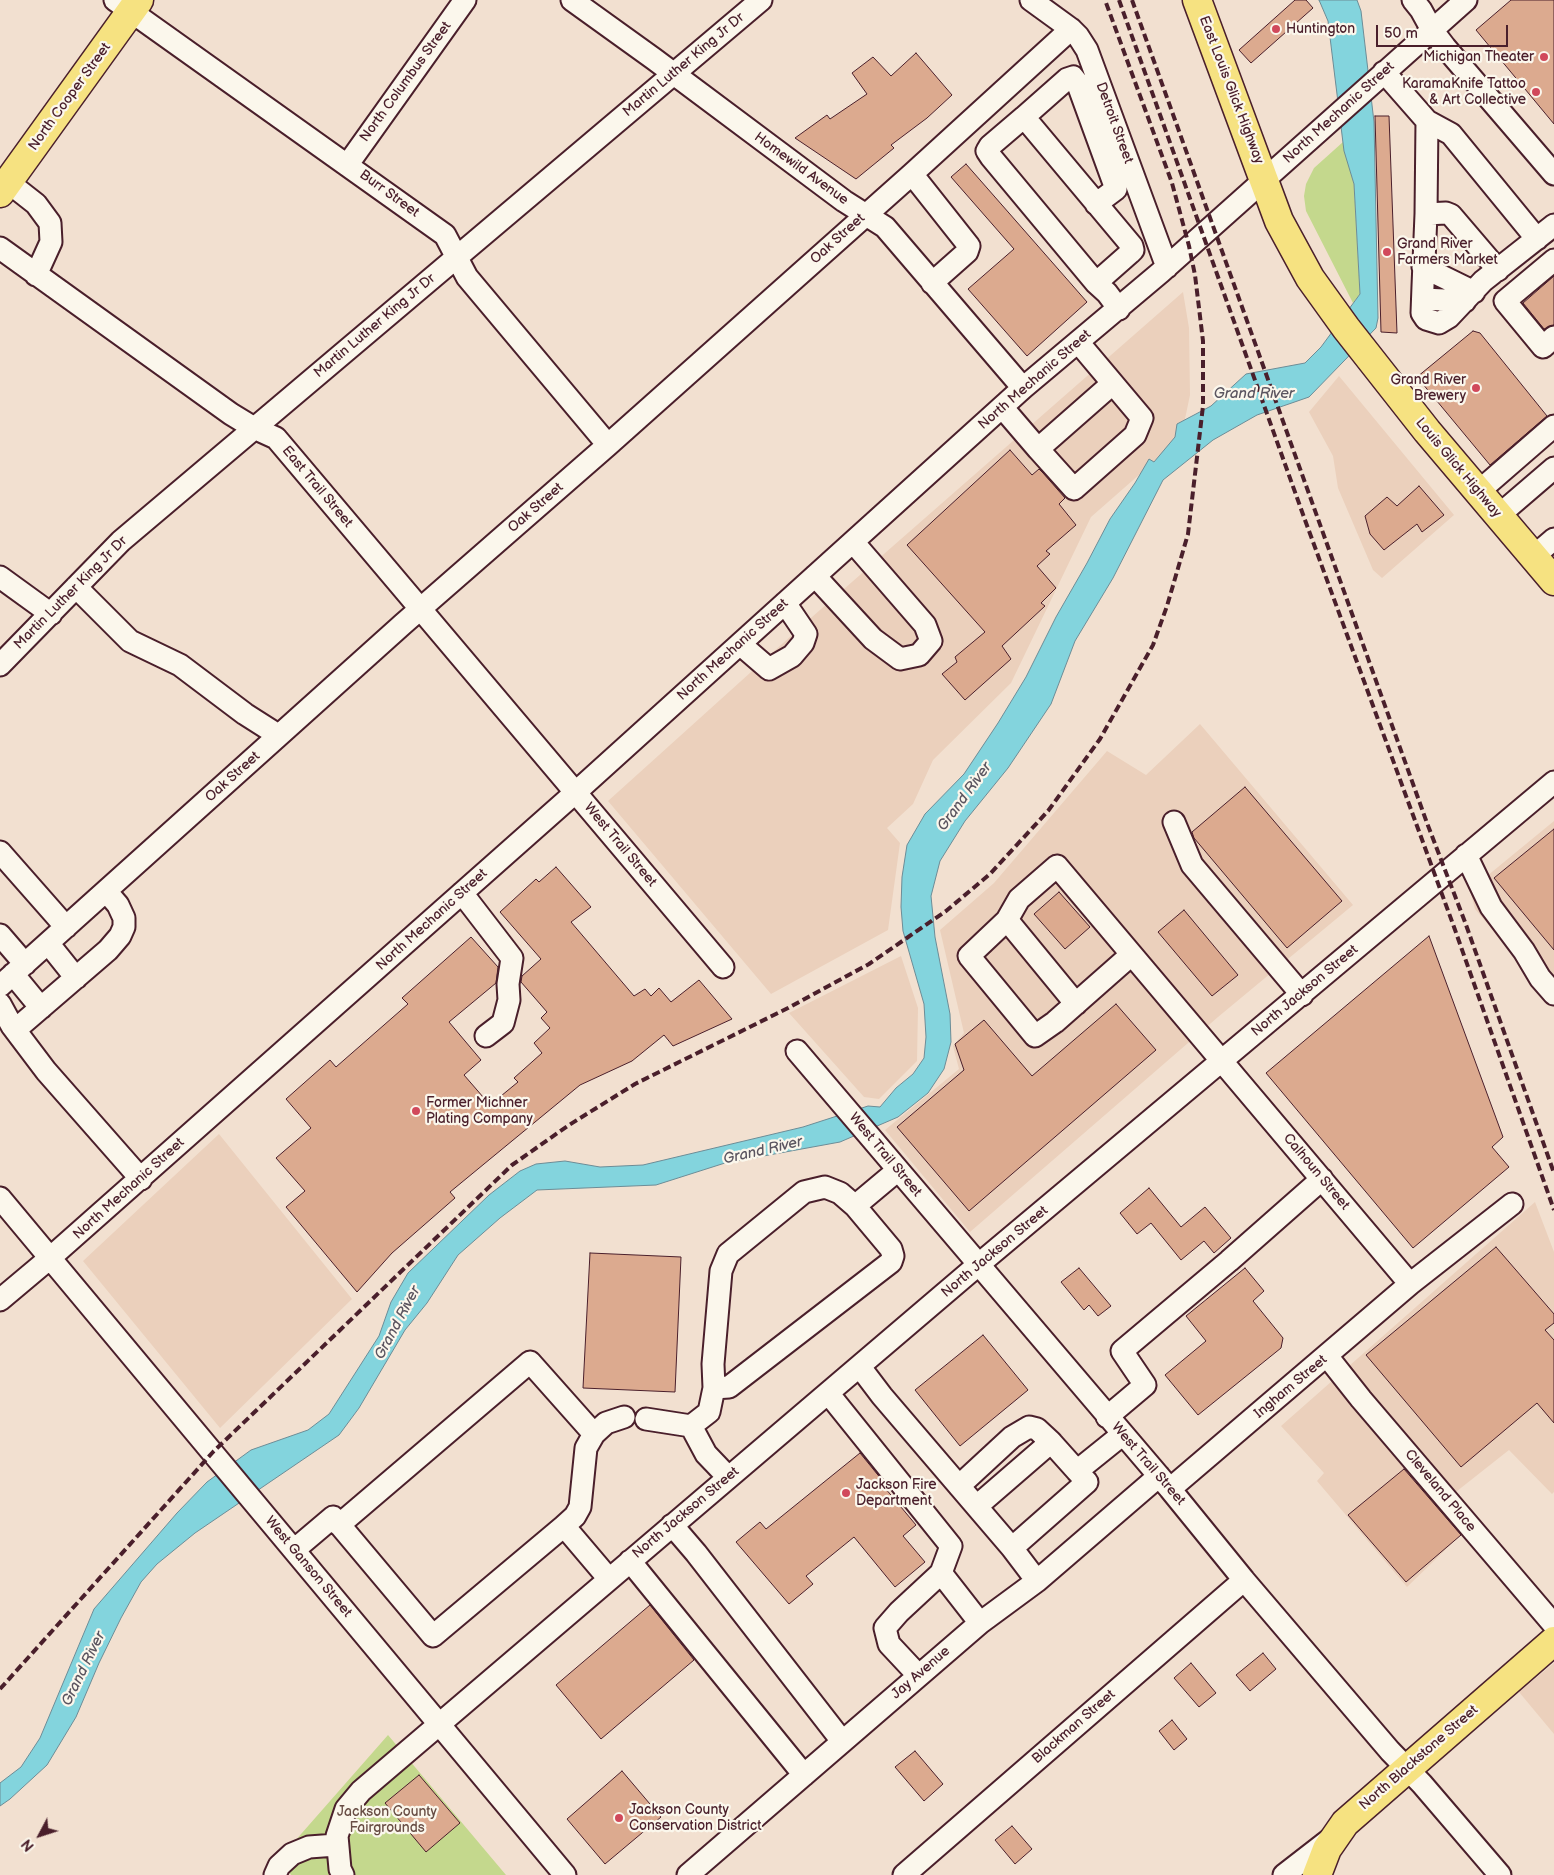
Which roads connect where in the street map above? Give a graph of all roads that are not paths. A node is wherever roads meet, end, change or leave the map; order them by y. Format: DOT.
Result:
graph roads {
  1 [pos="465,0"];
  2 [pos="572,0"];
  3 [pos="761,0"];
  4 [pos="1031,0"];
  5 [pos="1197,0"];
  6 [pos="1413,0"];
  7 [pos="1466,0"];
  8 [pos="128,4"];
  9 [pos="1071,29"];
  10 [pos="1432,30"];
  11 [pos="1384,72"];
  12 [pos="673,73"];
  13 [pos="1024,117"];
  14 [pos="1427,121"];
  15 [pos="348,164"];
  16 [pos="912,174"];
  17 [pos="1554,174"];
  18 [pos="1264,180"];
  19 [pos="4,188"];
  20 [pos="1096,204"];
  21 [pos="866,214"];
  22 [pos="1426,214"];
  23 [pos="1554,225"];
  24 [pos="1537,239"];
  25 [pos="0,248"];
  26 [pos="457,257"];
  27 [pos="1554,260"];
  28 [pos="1167,267"];
  29 [pos="1423,267"];
  30 [pos="1498,270"];
  31 [pos="36,275"];
  32 [pos="932,283"];
  33 [pos="1096,283"];
  34 [pos="1469,296"];
  35 [pos="1329,306"];
  36 [pos="1119,309"];
  37 [pos="1554,337"];
  38 [pos="1078,342"];
  39 [pos="1112,384"];
  40 [pos="1023,388"];
  41 [pos="1002,407"];
  42 [pos="1554,426"];
  43 [pos="254,428"];
  44 [pos="608,445"];
  45 [pos="1038,449"];
  46 [pos="1554,468"];
  47 [pos="1478,492"];
  48 [pos="1498,516"];
  49 [pos="1554,539"];
  50 [pos="853,542"];
  51 [pos="1533,557"];
  52 [pos="0,576"];
  53 [pos="815,576"];
  54 [pos="1554,580"];
  55 [pos="76,587"];
  56 [pos="785,603"];
  57 [pos="420,609"];
  58 [pos="51,614"];
  59 [pos="740,644"];
  60 [pos="0,665"];
  61 [pos="278,735"];
  62 [pos="1554,782"];
  63 [pos="576,792"];
  64 [pos="1174,822"];
  65 [pos="0,852"];
  66 [pos="1466,855"];
  67 [pos="106,892"];
  68 [pos="462,894"];
  69 [pos="1007,920"];
  70 [pos="66,927"];
  71 [pos="0,935"];
  72 [pos="48,943"];
  73 [pos="1131,955"];
  74 [pos="722,967"];
  75 [pos="13,975"];
  76 [pos="76,978"];
  77 [pos="1554,994"];
  78 [pos="1302,995"];
  79 [pos="0,1004"];
  80 [pos="1076,1004"];
  81 [pos="41,1008"];
  82 [pos="15,1030"];
  83 [pos="486,1036"];
  84 [pos="797,1051"];
  85 [pos="1222,1061"];
  86 [pos="898,1170"];
  87 [pos="140,1178"];
  88 [pos="1322,1180"];
  89 [pos="0,1198"];
  90 [pos="1512,1204"];
  91 [pos="855,1206"];
  92 [pos="50,1258"];
  93 [pos="978,1265"];
  94 [pos="1410,1284"];
  95 [pos="0,1300"];
  96 [pos="1327,1356"];
  97 [pos="860,1367"];
  98 [pos="714,1388"];
  99 [pos="828,1393"];
  100 [pos="624,1417"];
  101 [pos="1107,1417"];
  102 [pos="646,1419"];
  103 [pos="691,1426"];
  104 [pos="594,1434"];
  105 [pos="1123,1434"];
  106 [pos="1051,1442"];
  107 [pos="1077,1471"];
  108 [pos="728,1477"];
  109 [pos="1165,1482"];
  110 [pos="959,1486"];
  111 [pos="977,1506"];
  112 [pos="340,1525"];
  113 [pos="672,1525"];
  114 [pos="564,1526"];
  115 [pos="1012,1548"];
  116 [pos="294,1550"];
  117 [pos="630,1561"];
  118 [pos="941,1574"];
  119 [pos="609,1579"];
  120 [pos="1244,1580"];
  121 [pos="1037,1581"];
  122 [pos="980,1623"];
  123 [pos="1554,1626"];
  124 [pos="1554,1640"];
  125 [pos="918,1676"];
  126 [pos="440,1725"];
  127 [pos="842,1741"];
  128 [pos="1406,1768"];
  129 [pos="804,1775"];
  130 [pos="1337,1834"];
  131 [pos="336,1845"];
  132 [pos="275,1875"];
  133 [pos="343,1875"];
  134 [pos="565,1875"];
  135 [pos="688,1875"];
  136 [pos="904,1875"];
  137 [pos="1284,1875"];
  138 [pos="1317,1875"];
  139 [pos="1500,1875"];
  1 -- 15 [label="street, North Columbus Street"];
  2 -- 12 [label="street, Homewild Avenue"];
  3 -- 12 [label="street, Martin Luther King Jr Dr"];
  4 -- 9 [label="street, Detroit Street"];
  5 -- 18 [label="main road, East Louis Glick Highway"];
  6 -- 10 [label="street"];
  7 -- 10 [label="street, North Mechanic Street"];
  8 -- 15 [label="street, Burr Street"];
  8 -- 19 [label="main road, North Cooper Street"];
  9 -- 16 [label="street, Oak Street"];
  9 -- 28 [label="street, Detroit Street"];
  10 -- 11 [label="street, North Mechanic Street"];
  10 -- 17 [label="street"];
  11 -- 14 [label="street"];
  11 -- 18 [label="street, North Mechanic Street"];
  12 -- 21 [label="street, Homewild Avenue"];
  12 -- 26 [label="street, Martin Luther King Jr Dr"];
  13 -- 20 [label="street"];
  13 -- 20 [label="street"];
  13 -- 33 [label="street"];
  14 -- 22 [label="street"];
  14 -- 24 [label="street"];
  15 -- 26 [label="street, Burr Street"];
  16 -- 21 [label="street, Oak Street"];
  16 -- 32 [label="street"];
  18 -- 28 [label="street, North Mechanic Street"];
  18 -- 35 [label="main road, East Louis Glick Highway"];
  19 -- 31 [label="street"];
  20 -- 33 [label="street"];
  21 -- 32 [label="street, Homewild Avenue"];
  21 -- 44 [label="street, Oak Street"];
  22 -- 29 [label="street"];
  22 -- 30 [label="street"];
  23 -- 24 [label="street"];
  24 -- 30 [label="street"];
  25 -- 31 [label="street, East Trail Street"];
  26 -- 43 [label="street, Martin Luther King Jr Dr"];
  26 -- 44 [label="street, Burr Street"];
  27 -- 37 [label="street"];
  28 -- 36 [label="street, North Mechanic Street"];
  29 -- 34 [label="street"];
  29 -- 34 [label="street"];
  30 -- 34 [label="street"];
  31 -- 43 [label="street, East Trail Street"];
  32 -- 40 [label="street, Homewild Avenue"];
  33 -- 36 [label="street"];
  35 -- 47 [label="main road, Louis Glick Highway"];
  36 -- 38 [label="street, North Mechanic Street"];
  38 -- 39 [label="street"];
  38 -- 40 [label="street, North Mechanic Street"];
  39 -- 45 [label="street"];
  39 -- 45 [label="street"];
  40 -- 41 [label="street, North Mechanic Street"];
  41 -- 45 [label="street"];
  41 -- 50 [label="street, North Mechanic Street"];
  42 -- 47 [label="street"];
  43 -- 55 [label="street, Martin Luther King Jr Dr"];
  43 -- 57 [label="street, East Trail Street"];
  44 -- 57 [label="street, Oak Street"];
  46 -- 48 [label="street"];
  47 -- 48 [label="main road, Louis Glick Highway"];
  48 -- 51 [label="main road, Louis Glick Highway"];
  49 -- 51 [label="street"];
  50 -- 53 [label="street, North Mechanic Street"];
  50 -- 53 [label="street"];
  51 -- 54 [label="main road, Louis Glick Highway"];
  52 -- 58 [label="street"];
  53 -- 56 [label="street, North Mechanic Street"];
  55 -- 58 [label="street, Martin Luther King Jr Dr"];
  55 -- 61 [label="street"];
  56 -- 59 [label="street, North Mechanic Street"];
  56 -- 59 [label="street"];
  57 -- 61 [label="street, Oak Street"];
  57 -- 63 [label="street, East Trail Street"];
  58 -- 60 [label="street, Martin Luther King Jr Dr"];
  59 -- 63 [label="street, North Mechanic Street"];
  61 -- 67 [label="street, Oak Street"];
  62 -- 66 [label="street, North Jackson Street"];
  63 -- 68 [label="street, North Mechanic Street"];
  63 -- 74 [label="street, West Trail Street"];
  64 -- 78 [label="street"];
  65 -- 70 [label="street"];
  66 -- 77 [label="street"];
  66 -- 78 [label="street, North Jackson Street"];
  67 -- 70 [label="street, Oak Street"];
  67 -- 76 [label="street"];
  68 -- 83 [label="street"];
  68 -- 87 [label="street, North Mechanic Street"];
  69 -- 73 [label="street, Calhoun Street"];
  69 -- 80 [label="street"];
  69 -- 80 [label="street"];
  70 -- 72 [label="street, Oak Street"];
  71 -- 75 [label="street"];
  72 -- 75 [label="street, Oak Street"];
  72 -- 76 [label="street"];
  73 -- 80 [label="street"];
  73 -- 85 [label="street, Calhoun Street"];
  75 -- 81 [label="street"];
  76 -- 81 [label="street"];
  78 -- 85 [label="street, North Jackson Street"];
  79 -- 82 [label="street"];
  81 -- 82 [label="street"];
  82 -- 87 [label="street"];
  84 -- 86 [label="street, West Trail Street"];
  85 -- 88 [label="street, Calhoun Street"];
  85 -- 93 [label="street, North Jackson Street"];
  86 -- 91 [label="street"];
  86 -- 93 [label="street, West Trail Street"];
  87 -- 92 [label="street, North Mechanic Street"];
  88 -- 94 [label="street, Calhoun Street"];
  88 -- 101 [label="street"];
  89 -- 92 [label="street, West Ganson Street"];
  90 -- 94 [label="street, Ingham Street"];
  91 -- 98 [label="street"];
  91 -- 98 [label="street"];
  92 -- 95 [label="street, North Mechanic Street"];
  92 -- 116 [label="street, West Ganson Street"];
  93 -- 97 [label="street, North Jackson Street"];
  93 -- 101 [label="street, West Trail Street"];
  94 -- 96 [label="street, Ingham Street"];
  96 -- 109 [label="street, Ingham Street"];
  96 -- 123 [label="street, Cleveland Place"];
  97 -- 99 [label="street, North Jackson Street"];
  97 -- 110 [label="street"];
  98 -- 103 [label="street"];
  99 -- 108 [label="street, North Jackson Street"];
  99 -- 118 [label="street"];
  100 -- 104 [label="street"];
  101 -- 105 [label="street, West Trail Street"];
  102 -- 103 [label="street"];
  103 -- 108 [label="street"];
  104 -- 112 [label="street"];
  104 -- 114 [label="street"];
  105 -- 107 [label="street"];
  105 -- 109 [label="street, West Trail Street"];
  106 -- 107 [label="street"];
  106 -- 110 [label="street"];
  106 -- 111 [label="street"];
  107 -- 115 [label="street"];
  108 -- 113 [label="street, North Jackson Street"];
  109 -- 120 [label="street, West Trail Street"];
  109 -- 121 [label="street, Jay Avenue"];
  110 -- 111 [label="street"];
  111 -- 115 [label="street"];
  112 -- 114 [label="street"];
  112 -- 116 [label="street"];
  113 -- 117 [label="street, North Jackson Street"];
  113 -- 127 [label="street"];
  114 -- 119 [label="street"];
  115 -- 121 [label="street"];
  116 -- 126 [label="street, West Ganson Street"];
  117 -- 119 [label="street, North Jackson Street"];
  117 -- 129 [label="street"];
  118 -- 122 [label="street"];
  118 -- 125 [label="street"];
  119 -- 126 [label="street, North Jackson Street"];
  120 -- 128 [label="street, West Trail Street"];
  120 -- 136 [label="street, Blackman Street"];
  121 -- 122 [label="street, Jay Avenue"];
  122 -- 125 [label="street, Jay Avenue"];
  124 -- 128 [label="main road, North Blackstone Street"];
  125 -- 127 [label="street, Jay Avenue"];
  126 -- 131 [label="street, North Jackson Street"];
  126 -- 134 [label="street, West Ganson Street"];
  127 -- 129 [label="street, Jay Avenue"];
  128 -- 130 [label="main road, North Blackstone Street"];
  128 -- 139 [label="street, West Trail Street"];
  129 -- 135 [label="street, Jay Avenue"];
  130 -- 137 [label="street, North Blackstone Street"];
  130 -- 138 [label="main road"];
  131 -- 132 [label="street"];
  131 -- 133 [label="street"];
}
